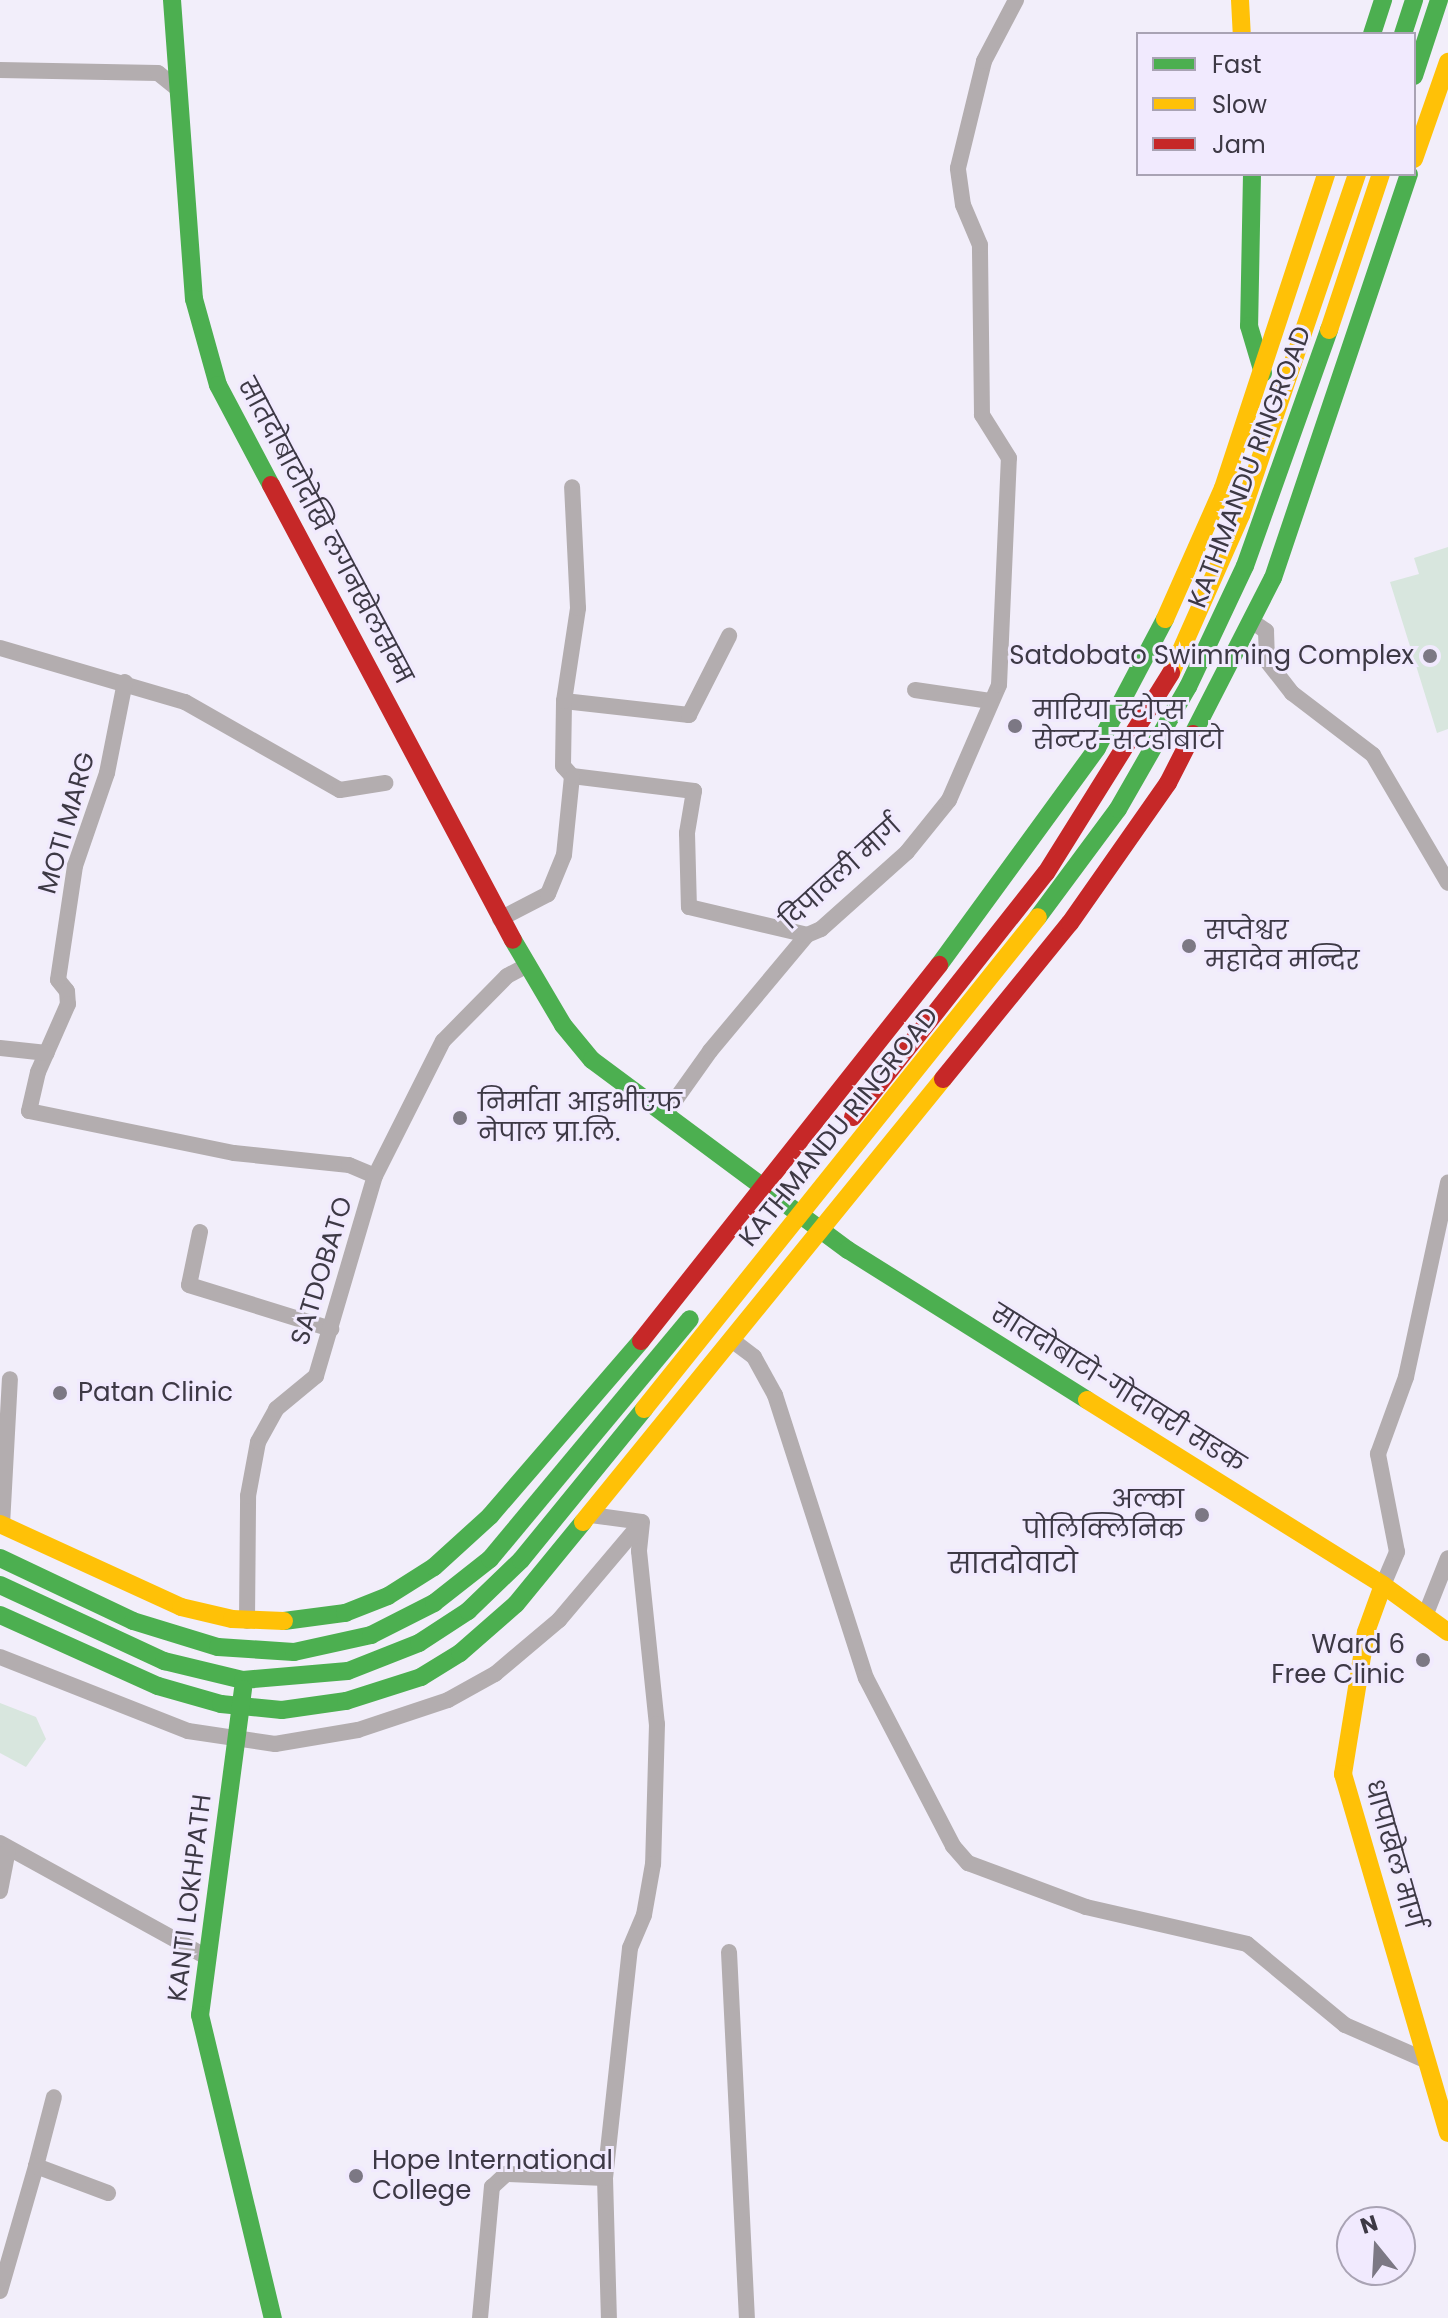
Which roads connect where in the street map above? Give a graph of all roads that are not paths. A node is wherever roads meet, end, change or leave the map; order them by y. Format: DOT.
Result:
graph roads {
  1 [pos="172,0"];
  2 [pos="1016,0"];
  3 [pos="1240,0"];
  4 [pos="1383,0"];
  5 [pos="1414,0"];
  6 [pos="1439,0"];
  7 [pos="1242,32"];
  8 [pos="1373,32"];
  9 [pos="1404,32"];
  10 [pos="1448,62"];
  11 [pos="0,70"];
  12 [pos="1416,70"];
  13 [pos="178,89"];
  14 [pos="1416,153"];
  15 [pos="1252,176"];
  16 [pos="1325,176"];
  17 [pos="1356,176"];
  18 [pos="1380,176"];
  19 [pos="1408,176"];
  20 [pos="1263,373"];
  21 [pos="572,487"];
  22 [pos="1253,622"];
  23 [pos="729,636"];
  24 [pos="0,648"];
  25 [pos="125,682"];
  26 [pos="915,690"];
  27 [pos="564,701"];
  28 [pos="990,701"];
  29 [pos="572,776"];
  30 [pos="385,783"];
  31 [pos="1448,883"];
  32 [pos="500,919"];
  33 [pos="807,935"];
  34 [pos="528,965"];
  35 [pos="0,1048"];
  36 [pos="47,1053"];
  37 [pos="666,1113"];
  38 [pos="375,1176"];
  39 [pos="1448,1182"];
  40 [pos="762,1187"];
  41 [pos="784,1203"];
  42 [pos="800,1215"];
  43 [pos="200,1232"];
  44 [pos="824,1232"];
  45 [pos="331,1329"];
  46 [pos="733,1341"];
  47 [pos="10,1379"];
  48 [pos="591,1515"];
  49 [pos="642,1522"];
  50 [pos="1,1524"];
  51 [pos="0,1558"];
  52 [pos="1448,1558"];
  53 [pos="0,1585"];
  54 [pos="1383,1585"];
  55 [pos="0,1615"];
  56 [pos="1425,1616"];
  57 [pos="247,1621"];
  58 [pos="1448,1632"];
  59 [pos="245,1651"];
  60 [pos="0,1657"];
  61 [pos="243,1680"];
  62 [pos="241,1707"];
  63 [pos="236,1739"];
  64 [pos="4,1847"];
  65 [pos="0,1891"];
  66 [pos="729,1952"];
  67 [pos="205,1956"];
  68 [pos="1425,2060"];
  69 [pos="54,2097"];
  70 [pos="1448,2133"];
  71 [pos="36,2166"];
  72 [pos="605,2178"];
  73 [pos="108,2193"];
  74 [pos="0,2291"];
  75 [pos="273,2318"];
  76 [pos="480,2318"];
  77 [pos="609,2318"];
  78 [pos="747,2318"];
  1 -- 13 [label="main road, सातदोबाटोदेखि लगनखेलसम्म"];
  2 -- 28 [label="street, दिपावली मार्ग"];
  3 -- 7 [label="main road"];
  4 -- 8 [label="main road"];
  5 -- 9 [label="main road"];
  6 -- 12 [label="main road"];
  10 -- 14 [label="main road"];
  11 -- 13 [label="street"];
  13 -- 32 [label="main road, सातदोबाटोदेखि लगनखेलसम्म"];
  15 -- 20 [label="main road"];
  16 -- 20 [label="main road"];
  17 -- 41 [label="main road, KATHMANDU RINGROAD"];
  18 -- 42 [label="main road, KATHMANDU RINGROAD"];
  19 -- 22 [label="main road"];
  20 -- 40 [label="main road"];
  21 -- 27 [label="street"];
  22 -- 31 [label="street"];
  22 -- 44 [label="main road"];
  23 -- 27 [label="street"];
  24 -- 25 [label="street"];
  25 -- 30 [label="street"];
  25 -- 36 [label="street, MOTI MARG"];
  26 -- 28 [label="street"];
  27 -- 29 [label="street"];
  28 -- 33 [label="street, दिपावली मार्ग"];
  29 -- 32 [label="street"];
  29 -- 33 [label="street"];
  32 -- 34 [label="main road, सातदोबाटोदेखि लगनखेलसम्म"];
  33 -- 37 [label="street, दिपावली मार्ग"];
  34 -- 37 [label="main road, सातदोबाटोदेखि लगनखेलसम्म"];
  34 -- 38 [label="street, SATDOBATO"];
  35 -- 36 [label="street"];
  36 -- 38 [label="street, MOTI MARG"];
  37 -- 40 [label="main road, सातदोबाटो-गोदावरी सडक"];
  38 -- 45 [label="street, SATDOBATO"];
  39 -- 54 [label="street"];
  40 -- 41 [label="main road, सातदोबाटो-गोदावरी सडक"];
  40 -- 57 [label="main road"];
  41 -- 42 [label="main road, सातदोबाटो-गोदावरी सडक"];
  41 -- 59 [label="main road, KATHMANDU RINGROAD"];
  42 -- 44 [label="main road, सातदोबाटो-गोदावरी सडक"];
  42 -- 61 [label="main road, KATHMANDU RINGROAD"];
  43 -- 45 [label="street"];
  44 -- 46 [label="main road"];
  44 -- 54 [label="main road, सातदोबाटो-गोदावरी सडक"];
  45 -- 57 [label="street, SATDOBATO"];
  46 -- 48 [label="main road"];
  46 -- 68 [label="street"];
  47 -- 50 [label="street"];
  48 -- 49 [label="street"];
  48 -- 62 [label="main road"];
  49 -- 63 [label="street"];
  49 -- 72 [label="street"];
  50 -- 57 [label="main road"];
  51 -- 59 [label="main road, KATHMANDU RINGROAD"];
  52 -- 56 [label="street"];
  53 -- 61 [label="main road, KATHMANDU RINGROAD"];
  54 -- 56 [label="main road, सातदोबाटो-गोदावरी सडक"];
  54 -- 68 [label="main road, धापाखेल मार्ग"];
  55 -- 62 [label="main road"];
  56 -- 58 [label="main road, सातदोबाटो-गोदावरी सडक"];
  57 -- 59 [label="main road, KANTI LOKHPATH"];
  59 -- 61 [label="main road, KANTI LOKHPATH"];
  60 -- 63 [label="street"];
  61 -- 62 [label="main road, KANTI LOKHPATH"];
  62 -- 63 [label="main road, KANTI LOKHPATH"];
  63 -- 67 [label="main road, KANTI LOKHPATH"];
  64 -- 65 [label="street"];
  64 -- 67 [label="street"];
  66 -- 78 [label="street"];
  67 -- 75 [label="main road, KANTI LOKHPATH"];
  68 -- 70 [label="main road, धापाखेल मार्ग"];
  69 -- 71 [label="street"];
  71 -- 73 [label="street"];
  71 -- 74 [label="street"];
  72 -- 76 [label="street"];
  72 -- 77 [label="street"];
}
